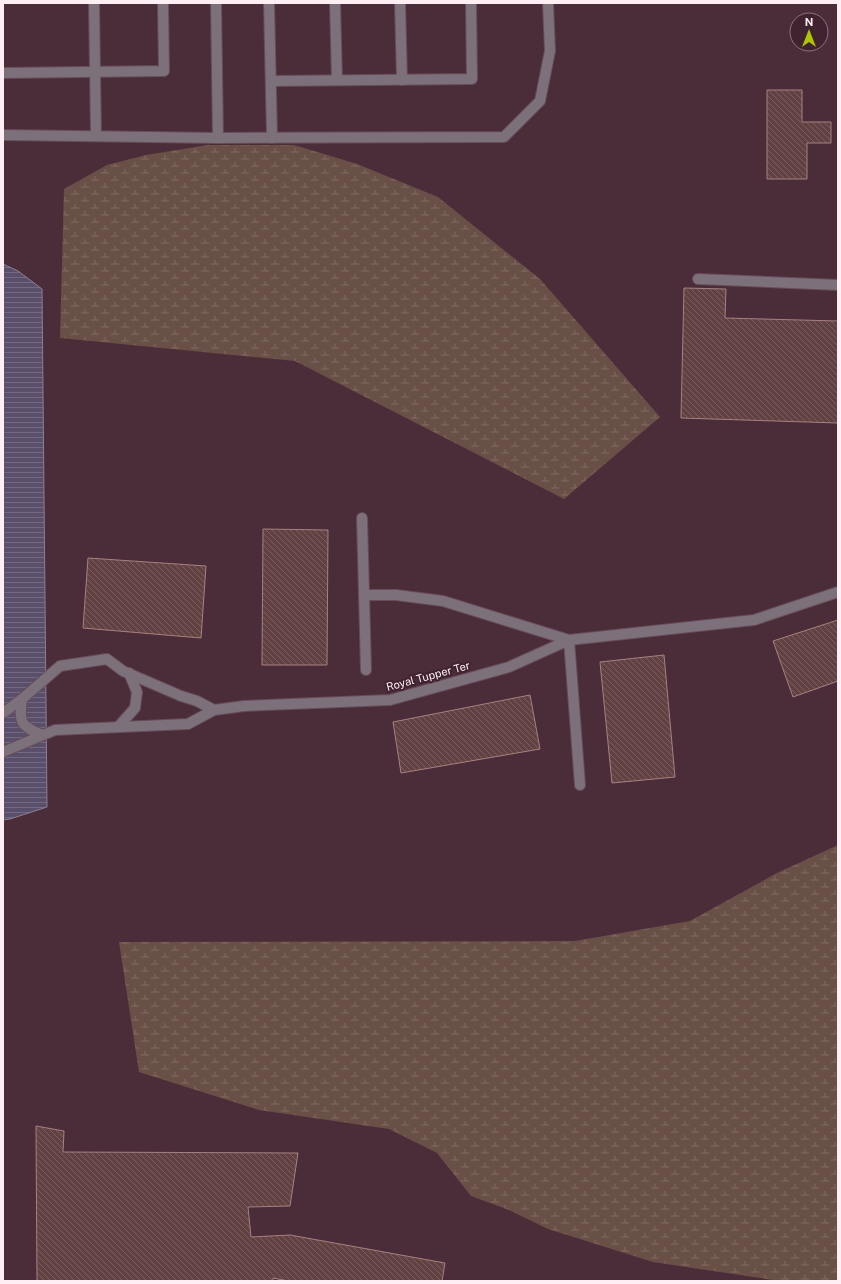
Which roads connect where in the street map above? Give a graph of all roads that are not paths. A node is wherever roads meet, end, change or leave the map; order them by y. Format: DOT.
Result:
graph roads {
  1 [pos="94,3"];
  2 [pos="163,3"];
  3 [pos="216,3"];
  4 [pos="270,3"];
  5 [pos="335,3"];
  6 [pos="400,3"];
  7 [pos="471,3"];
  8 [pos="548,3"];
  9 [pos="95,72"];
  10 [pos="3,73"];
  11 [pos="337,80"];
  12 [pos="402,80"];
  13 [pos="271,81"];
  14 [pos="3,135"];
  15 [pos="96,136"];
  16 [pos="218,138"];
  17 [pos="272,138"];
  18 [pos="698,279"];
  19 [pos="838,285"];
  20 [pos="362,518"];
  21 [pos="838,592"];
  22 [pos="364,595"];
  23 [pos="569,640"];
  24 [pos="366,670"];
  25 [pos="129,673"];
  26 [pos="22,699"];
  27 [pos="214,710"];
  28 [pos="3,713"];
  29 [pos="118,727"];
  30 [pos="43,735"];
  31 [pos="3,752"];
  32 [pos="580,785"];
  1 -- 9 [label="street"];
  2 -- 9 [label="street"];
  3 -- 16 [label="street"];
  4 -- 13 [label="street"];
  5 -- 11 [label="street"];
  6 -- 12 [label="street"];
  7 -- 12 [label="street"];
  8 -- 17 [label="street"];
  9 -- 10 [label="street"];
  9 -- 15 [label="street"];
  11 -- 12 [label="street"];
  11 -- 13 [label="street"];
  13 -- 17 [label="street"];
  14 -- 15 [label="street"];
  15 -- 16 [label="street"];
  16 -- 17 [label="street"];
  18 -- 19 [label="street"];
  20 -- 22 [label="street"];
  21 -- 23 [label="street, Royal Tupper Ter"];
  22 -- 23 [label="street, Royal Tupper Ter"];
  22 -- 24 [label="street"];
  23 -- 27 [label="street, Royal Tupper Ter"];
  23 -- 32 [label="street"];
  25 -- 26 [label="street"];
  25 -- 27 [label="street"];
  25 -- 29 [label="street"];
  26 -- 28 [label="street"];
  26 -- 30 [label="street"];
  27 -- 29 [label="street, Royal Tupper Ter"];
  29 -- 30 [label="street, Royal Tupper Ter"];
  30 -- 31 [label="street, Royal Tupper Ter"];
}
